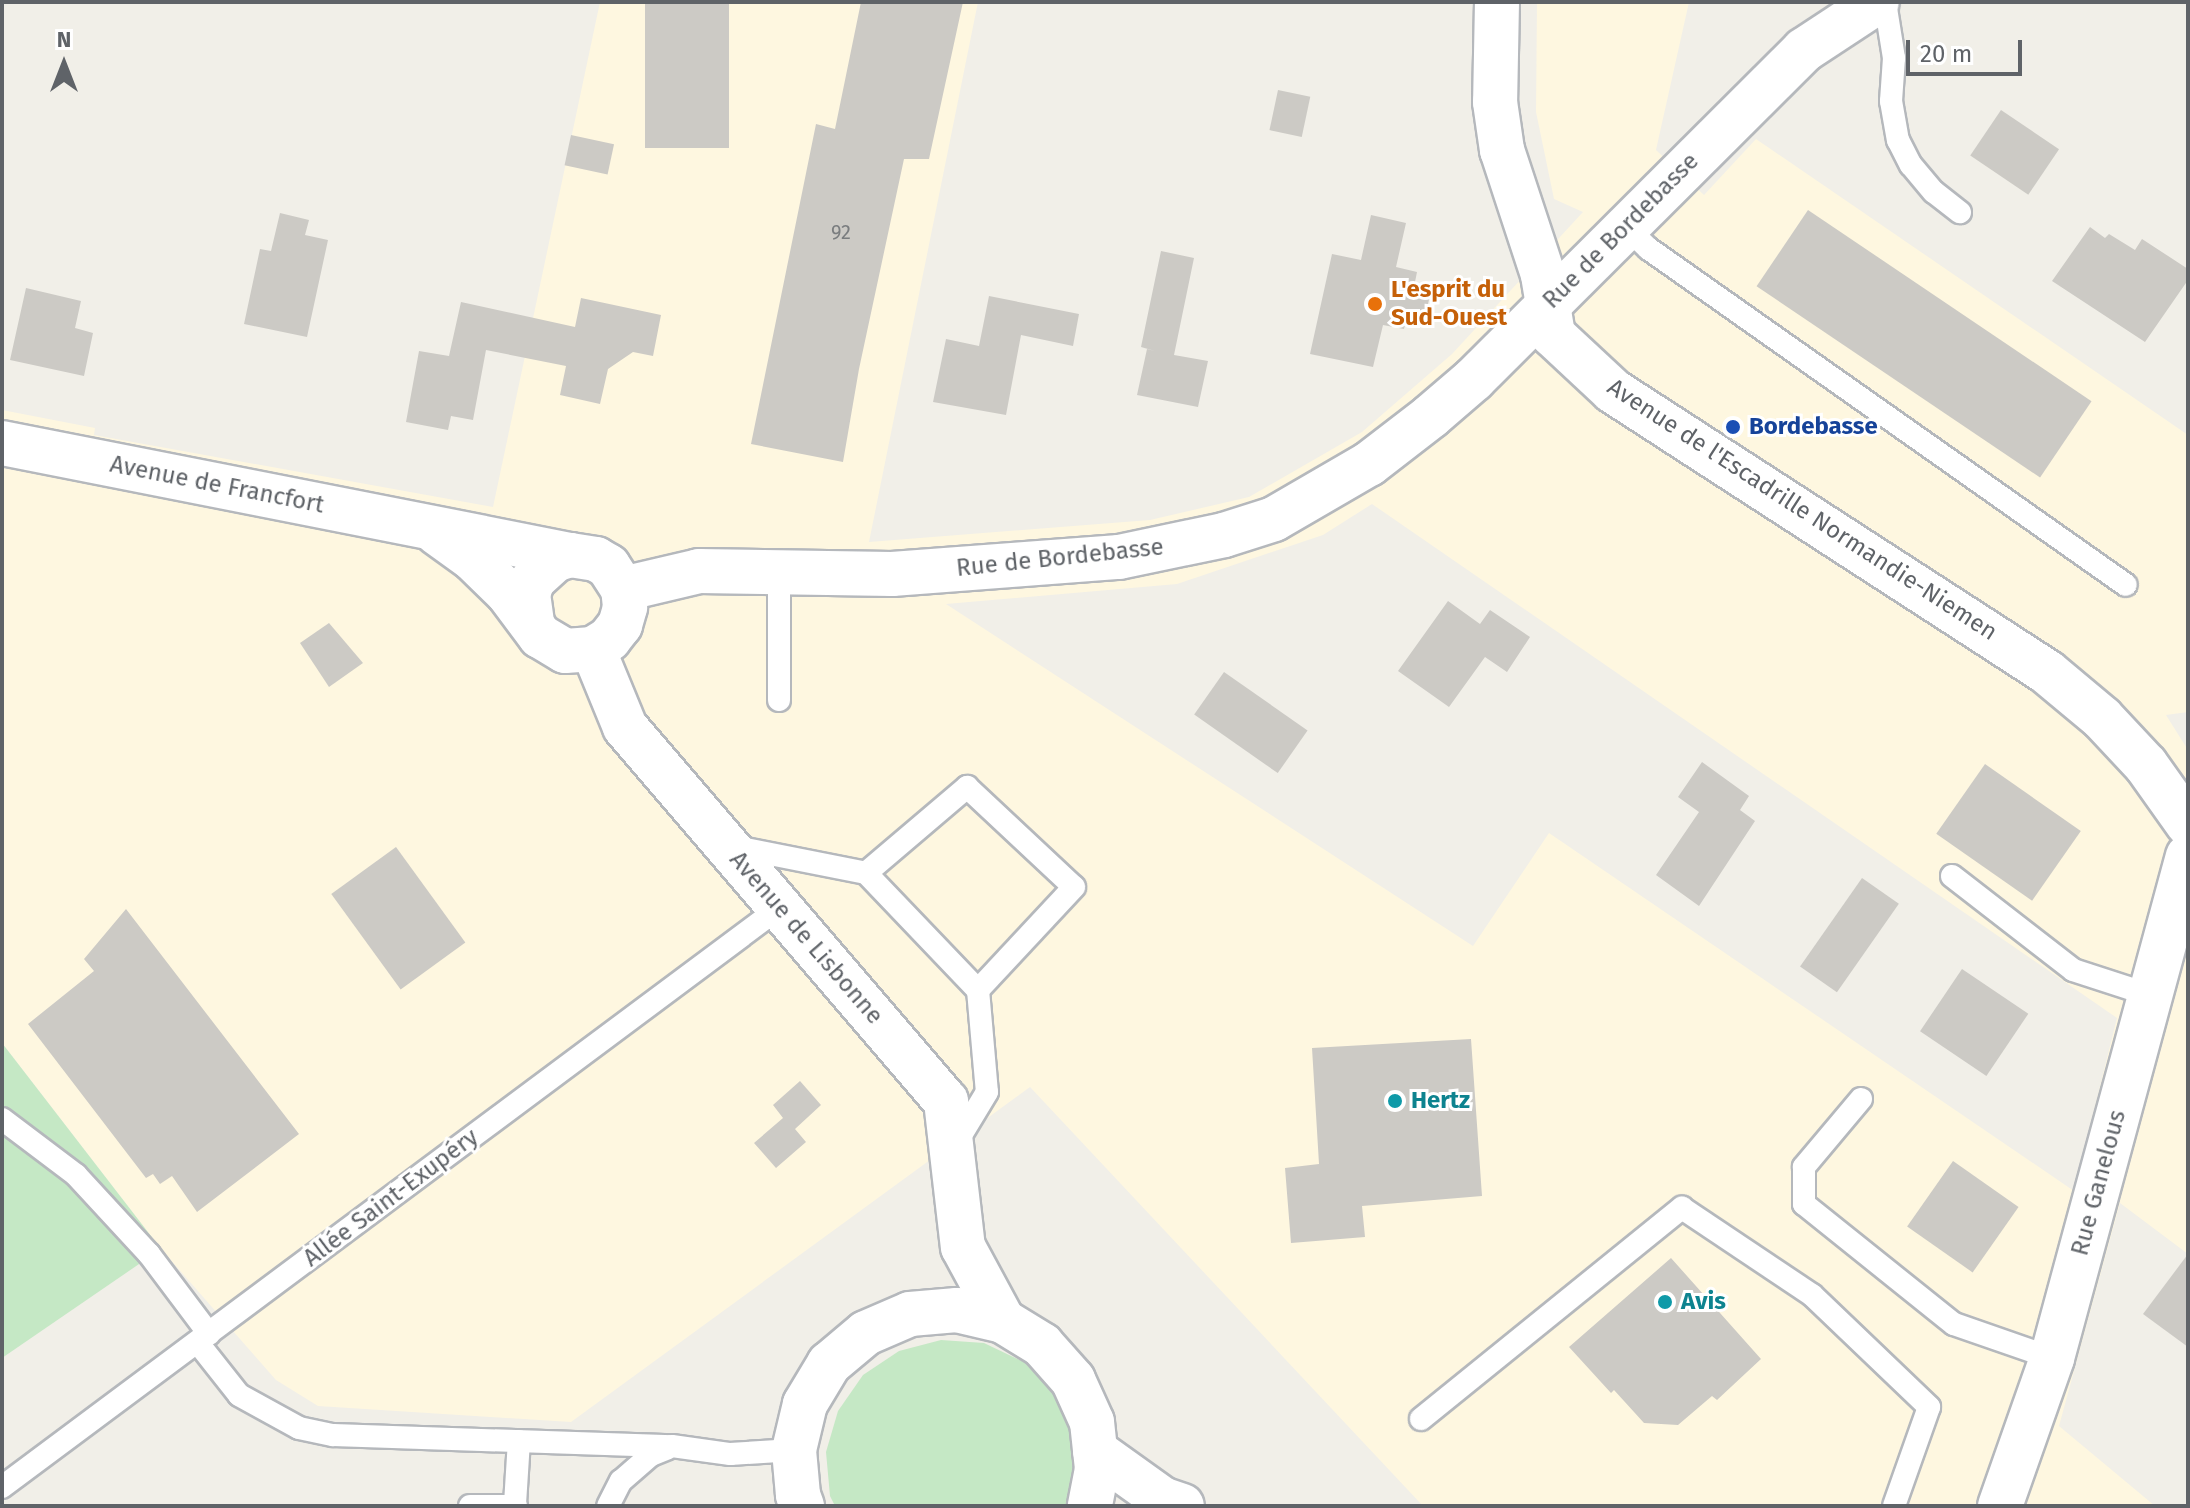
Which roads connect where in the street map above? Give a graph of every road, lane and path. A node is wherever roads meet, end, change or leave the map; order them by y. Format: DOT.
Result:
graph roads {
  1 [pos="1497,2"];
  2 [pos="1877,2"];
  3 [pos="1885,2"];
  4 [pos="1960,212"];
  5 [pos="1625,226"];
  6 [pos="1549,304"];
  7 [pos="2,443"];
  8 [pos="432,530"];
  9 [pos="570,555"];
  10 [pos="779,573"];
  11 [pos="2126,585"];
  12 [pos="623,589"];
  13 [pos="532,624"];
  14 [pos="593,649"];
  15 [pos="779,700"];
  16 [pos="2188,824"];
  17 [pos="726,845"];
  18 [pos="2188,856"];
  19 [pos="866,873"];
  20 [pos="1952,876"];
  21 [pos="779,908"];
  22 [pos="978,990"];
  23 [pos="2150,995"];
  24 [pos="1861,1099"];
  25 [pos="2,1119"];
  26 [pos="952,1150"];
  27 [pos="963,1247"];
  28 [pos="910,1314"];
  29 [pos="1003,1321"];
  30 [pos="203,1339"];
  31 [pos="2052,1358"];
  32 [pos="1421,1419"];
  33 [pos="519,1441"];
  34 [pos="672,1446"];
  35 [pos="794,1450"];
  36 [pos="1095,1451"];
  37 [pos="2,1487"];
  38 [pos="515,1505"];
  39 [pos="470,1506"];
  40 [pos="608,1506"];
  41 [pos="802,1506"];
  42 [pos="1090,1506"];
  43 [pos="1182,1506"];
  44 [pos="1894,1506"];
  45 [pos="2000,1506"];
  1 -- 6 [label="street, Avenue de l'Escadrille Normandie-Niemen"];
  2 -- 5 [label="street, Rue de Bordebasse"];
  3 -- 4 [label="lane"];
  5 -- 6 [label="street, Rue de Bordebasse"];
  5 -- 11 [label="lane"];
  6 -- 10 [label="street, Rue de Bordebasse"];
  6 -- 16 [label="street, Avenue de l'Escadrille Normandie-Niemen"];
  7 -- 8 [label="street, Avenue de Francfort"];
  8 -- 9 [label="street, Avenue de Francfort"];
  8 -- 13 [label="street, Avenue de Francfort"];
  9 -- 12 [label="street"];
  9 -- 13 [label="street"];
  10 -- 12 [label="street, Rue de Bordebasse"];
  10 -- 15 [label="lane"];
  12 -- 14 [label="street"];
  13 -- 14 [label="street"];
  14 -- 17 [label="street, Avenue de Lisbonne"];
  17 -- 19 [label="lane"];
  17 -- 21 [label="street, Avenue de Lisbonne"];
  18 -- 23 [label="street, Rue Ganelous"];
  19 -- 22 [label="lane"];
  19 -- 22 [label="lane"];
  20 -- 23 [label="lane"];
  21 -- 26 [label="street, Avenue de Lisbonne"];
  21 -- 30 [label="lane, Allée Saint-Exupéry"];
  22 -- 26 [label="lane"];
  23 -- 31 [label="street, Rue Ganelous"];
  24 -- 31 [label="lane"];
  25 -- 30 [label="lane"];
  26 -- 27 [label="street, Avenue de Lisbonne"];
  27 -- 28 [label="street"];
  27 -- 29 [label="street, Avenue de Lisbonne"];
  28 -- 29 [label="street"];
  28 -- 35 [label="street"];
  29 -- 36 [label="street"];
  30 -- 33 [label="lane"];
  30 -- 37 [label="lane, Allée Saint-Exupéry"];
  31 -- 45 [label="street, Rue Ganelous"];
  32 -- 44 [label="lane"];
  33 -- 34 [label="lane"];
  33 -- 38 [label="lane"];
  34 -- 35 [label="lane"];
  34 -- 40 [label="lane"];
  35 -- 41 [label="street"];
  36 -- 42 [label="street"];
  36 -- 43 [label="street"];
  38 -- 39 [label="lane"];
}
